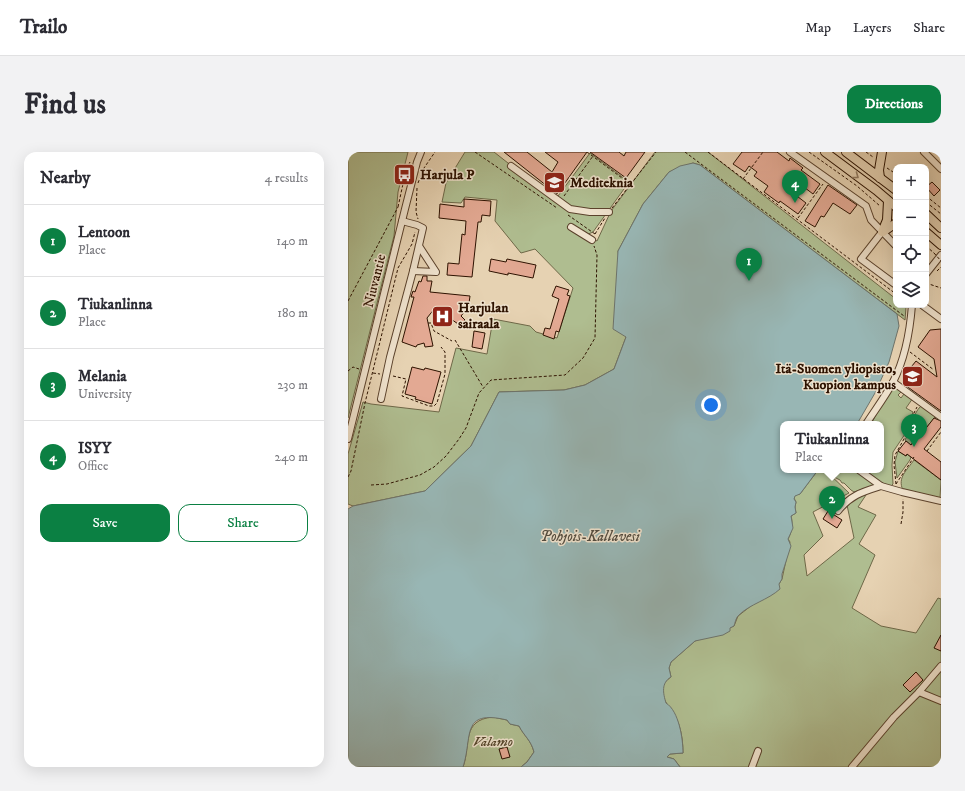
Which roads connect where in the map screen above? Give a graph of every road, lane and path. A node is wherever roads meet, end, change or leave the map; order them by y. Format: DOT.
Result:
graph roads {
  1 [pos="422,152"];
  2 [pos="435,152"];
  3 [pos="475,152"];
  4 [pos="587,152"];
  5 [pos="656,152"];
  6 [pos="686,152"];
  7 [pos="708,152"];
  8 [pos="763,152"];
  9 [pos="790,152"];
  10 [pos="809,152"];
  11 [pos="824,152"];
  12 [pos="846,152"];
  13 [pos="882,152"];
  14 [pos="924,152"];
  15 [pos="593,156"];
  16 [pos="412,159"];
  17 [pos="511,166"];
  18 [pos="864,166"];
  19 [pos="941,169"];
  20 [pos="827,178"];
  21 [pos="880,178"];
  22 [pos="743,179"];
  23 [pos="630,185"];
  24 [pos="893,188"];
  25 [pos="929,198"];
  26 [pos="560,201"];
  27 [pos="888,201"];
  28 [pos="929,204"];
  29 [pos="804,205"];
  30 [pos="893,205"];
  31 [pos="806,207"];
  32 [pos="557,208"];
  33 [pos="941,208"];
  34 [pos="405,209"];
  35 [pos="416,212"];
  36 [pos="564,212"];
  37 [pos="609,212"];
  38 [pos="888,212"];
  39 [pos="941,214"];
  40 [pos="929,217"];
  41 [pos="797,219"];
  42 [pos="402,221"];
  43 [pos="417,225"];
  44 [pos="893,225"];
  45 [pos="571,227"];
  46 [pos="941,228"];
  47 [pos="882,232"];
  48 [pos="929,235"];
  49 [pos="592,240"];
  50 [pos="893,243"];
  51 [pos="941,245"];
  52 [pos="419,246"];
  53 [pos="929,249"];
  54 [pos="941,254"];
  55 [pos="941,261"];
  56 [pos="413,271"];
  57 [pos="928,272"];
  58 [pos="893,283"];
  59 [pos="929,284"];
  60 [pos="941,288"];
  61 [pos="893,292"];
  62 [pos="348,301"];
  63 [pos="912,308"];
  64 [pos="926,308"];
  65 [pos="941,319"];
  66 [pos="911,321"];
  67 [pos="428,323"];
  68 [pos="455,340"];
  69 [pos="452,341"];
  70 [pos="442,347"];
  71 [pos="909,351"];
  72 [pos="934,370"];
  73 [pos="348,371"];
  74 [pos="364,372"];
  75 [pos="373,372"];
  76 [pos="386,375"];
  77 [pos="893,382"];
  78 [pos="483,388"];
  79 [pos="381,400"];
  80 [pos="921,403"];
  81 [pos="941,417"];
  82 [pos="868,421"];
  83 [pos="941,432"];
  84 [pos="348,439"];
  85 [pos="927,451"];
  86 [pos="914,457"];
  87 [pos="863,473"];
  88 [pos="348,477"];
  89 [pos="371,485"];
  90 [pos="881,486"];
  91 [pos="903,493"];
  92 [pos="941,501"];
  93 [pos="838,510"];
  94 [pos="902,524"];
  95 [pos="941,666"];
  96 [pos="919,692"];
  97 [pos="941,701"];
  98 [pos="758,751"];
  99 [pos="752,767"];
  100 [pos="852,767"];
  1 -- 34 [label="street, Niuvantie"];
  2 -- 35 [label="path"];
  3 -- 32 [label="path"];
  4 -- 15 [label="path"];
  5 -- 23 [label="path"];
  6 -- 66 [label="path"];
  7 -- 22 [label="path"];
  8 -- 22 [label="path"];
  9 -- 20 [label="street"];
  10 -- 38 [label="path"];
  11 -- 27 [label="main road, one-way"];
  12 -- 18 [label="main road"];
  13 -- 18 [label="main road"];
  13 -- 21 [label="main road"];
  14 -- 19 [label="street"];
  15 -- 23 [label="path"];
  15 -- 26 [label="path"];
  16 -- 62 [label="path"];
  17 -- 26 [label="street"];
  18 -- 21 [label="main road"];
  20 -- 31 [label="path"];
  20 -- 47 [label="street"];
  21 -- 24 [label="main road"];
  22 -- 41 [label="path"];
  23 -- 37 [label="path"];
  25 -- 33 [label="path"];
  26 -- 37 [label="street"];
  27 -- 30 [label="main road"];
  27 -- 38 [label="main road"];
  28 -- 39 [label="path"];
  29 -- 31 [label="path"];
  31 -- 41 [label="path"];
  34 -- 35 [label="path"];
  34 -- 42 [label="street, Niuvantie"];
  35 -- 43 [label="path"];
  36 -- 37 [label="path"];
  38 -- 47 [label="main road"];
  40 -- 46 [label="main road"];
  41 -- 61 [label="path"];
  42 -- 43 [label="street"];
  42 -- 74 [label="street, Niuvantie"];
  43 -- 52 [label="street"];
  43 -- 75 [label="path"];
  44 -- 47 [label="main road"];
  45 -- 49 [label="street"];
  47 -- 50 [label="street"];
  47 -- 58 [label="street"];
  48 -- 51 [label="main road"];
  49 -- 78 [label="path"];
  52 -- 56 [label="street"];
  52 -- 56 [label="street"];
  53 -- 55 [label="path, bridge"];
  54 -- 57 [label="street"];
  56 -- 76 [label="street"];
  59 -- 60 [label="path"];
  63 -- 66 [label="street"];
  64 -- 65 [label="street"];
  66 -- 77 [label="street"];
  67 -- 69 [label="path"];
  68 -- 78 [label="path"];
  70 -- 76 [label="path"];
  71 -- 72 [label="path"];
  73 -- 74 [label="path"];
  74 -- 84 [label="street, Niuvantie"];
  75 -- 76 [label="path"];
  75 -- 88 [label="path"];
  76 -- 79 [label="street"];
  77 -- 80 [label="street"];
  77 -- 82 [label="street"];
  78 -- 89 [label="path"];
  80 -- 81 [label="street"];
  80 -- 86 [label="path"];
  83 -- 85 [label="path"];
  87 -- 90 [label="street"];
  90 -- 91 [label="street"];
  90 -- 93 [label="street"];
  91 -- 92 [label="street"];
  91 -- 94 [label="path"];
  95 -- 96 [label="street"];
  96 -- 97 [label="street"];
  96 -- 100 [label="street"];
  98 -- 99 [label="street"];
}
